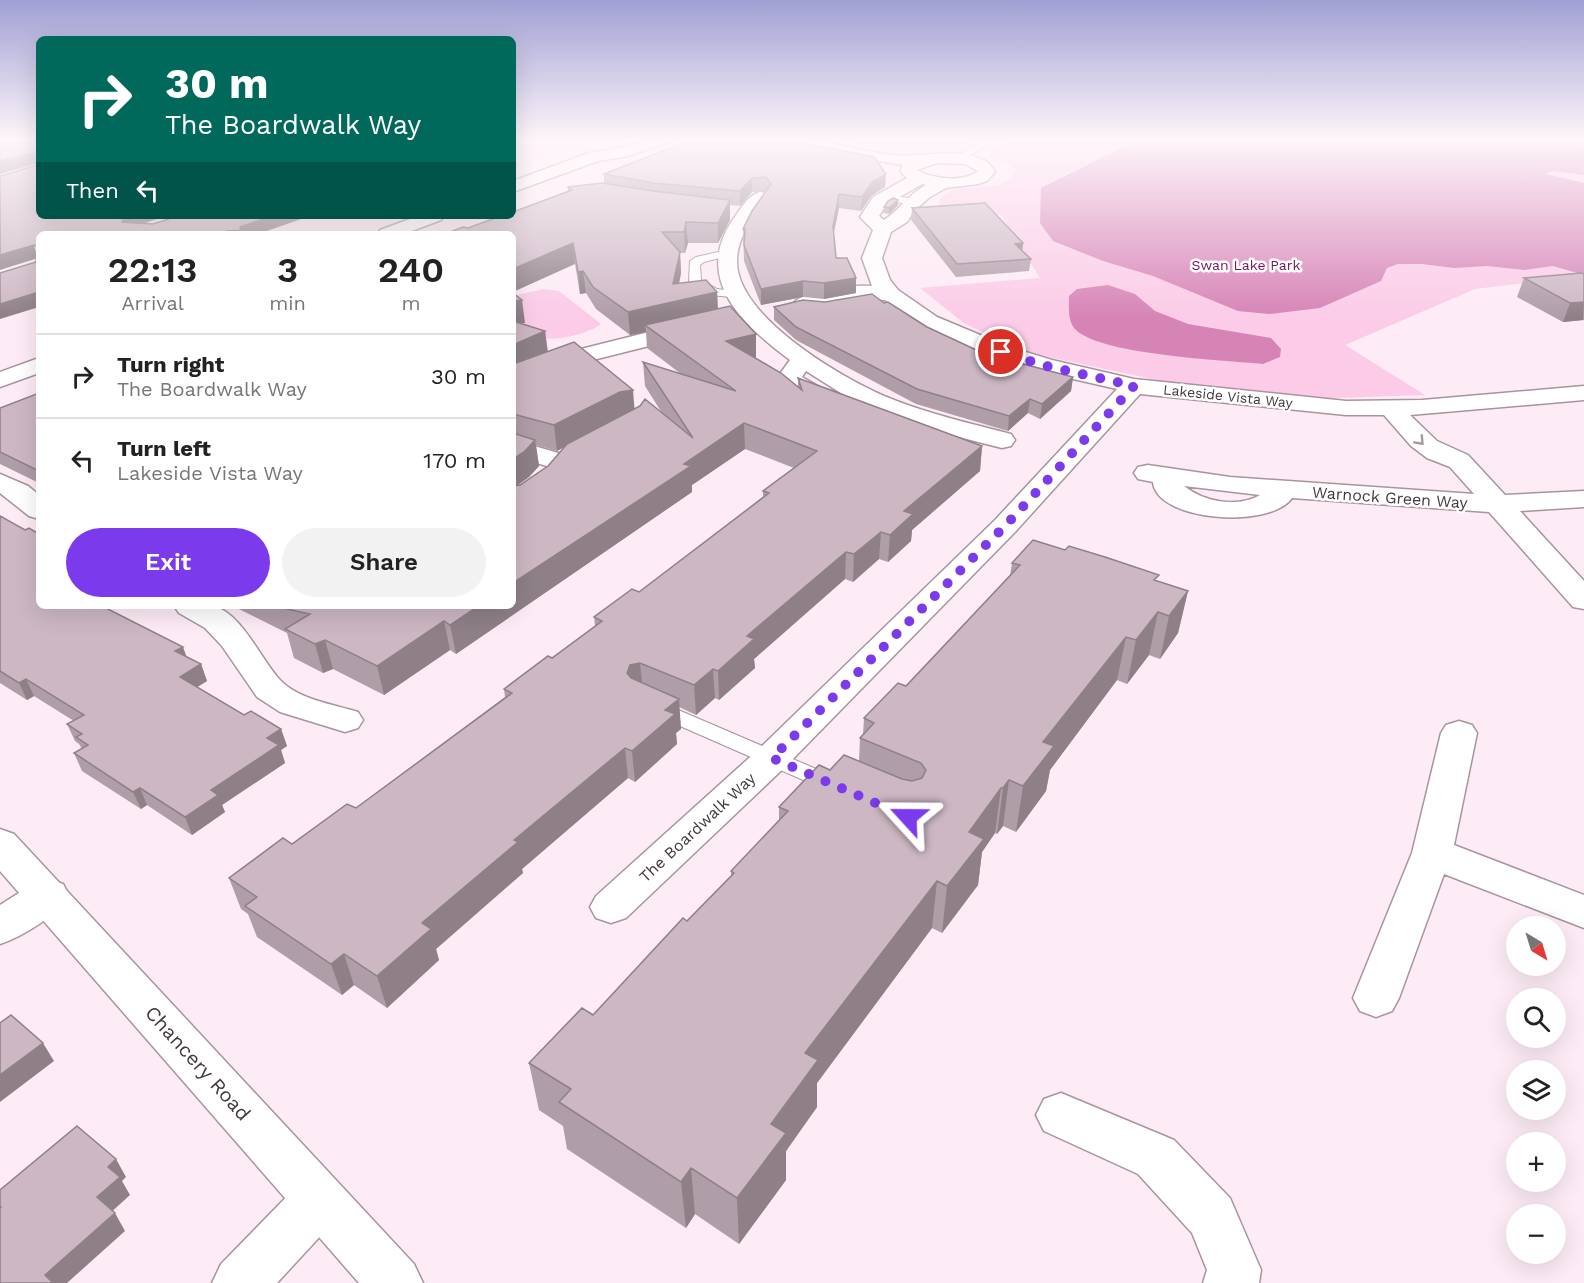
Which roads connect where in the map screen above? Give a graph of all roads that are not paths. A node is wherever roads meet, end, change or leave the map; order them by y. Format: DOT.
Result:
graph roads {
  1 [pos="758,199"];
  2 [pos="882,199"];
  3 [pos="895,199"];
  4 [pos="918,199"];
  5 [pos="913,202"];
  6 [pos="724,212"];
  7 [pos="745,214"];
  8 [pos="427,219"];
  9 [pos="883,229"];
  10 [pos="395,231"];
  11 [pos="728,253"];
  12 [pos="891,294"];
  13 [pos="738,295"];
  14 [pos="778,310"];
  15 [pos="730,320"];
  16 [pos="706,325"];
  17 [pos="36,366"];
  18 [pos="0,380"];
  19 [pos="516,381"];
  20 [pos="1134,386"];
  21 [pos="1584,393"];
  22 [pos="1422,407"];
  23 [pos="1391,408"];
  24 [pos="1002,440"];
  25 [pos="516,448"];
  26 [pos="1459,461"];
  27 [pos="1158,475"];
  28 [pos="540,485"];
  29 [pos="19,486"];
  30 [pos="1584,499"];
  31 [pos="1496,504"];
  32 [pos="36,506"];
  33 [pos="1584,600"];
  34 [pos="195,609"];
  35 [pos="642,701"];
  36 [pos="345,720"];
  37 [pos="1459,733"];
  38 [pos="772,758"];
  39 [pos="855,794"];
  40 [pos="0,844"];
  41 [pos="1432,853"];
  42 [pos="48,895"];
  43 [pos="611,907"];
  44 [pos="1584,912"];
  45 [pos="0,927"];
  46 [pos="1376,998"];
  47 [pos="1061,1115"];
  48 [pos="319,1200"];
  49 [pos="240,1283"];
  50 [pos="395,1283"];
  51 [pos="1231,1283"];
  1 -- 7 [label="street"];
  2 -- 9 [label="street"];
  3 -- 5 [label="lane"];
  4 -- 5 [label="street"];
  5 -- 9 [label="street"];
  6 -- 7 [label="street"];
  7 -- 11 [label="street"];
  8 -- 10 [label="street"];
  9 -- 12 [label="street, Lakeside Vista Way"];
  11 -- 13 [label="street"];
  11 -- 13 [label="lane"];
  12 -- 14 [label="street"];
  12 -- 20 [label="street, Lakeside Vista Way"];
  13 -- 14 [label="street"];
  14 -- 15 [label="street"];
  14 -- 24 [label="street"];
  16 -- 19 [label="street"];
  17 -- 18 [label="street"];
  20 -- 23 [label="street, Lakeside Vista Way"];
  20 -- 38 [label="street, The Boardwalk Way"];
  21 -- 22 [label="street, Lakeside Vista Way"];
  22 -- 23 [label="street, Lakeside Vista Way"];
  22 -- 26 [label="street"];
  23 -- 26 [label="street, one-way"];
  25 -- 28 [label="street"];
  26 -- 31 [label="street"];
  27 -- 31 [label="street, Warnock Green Way"];
  29 -- 32 [label="street"];
  30 -- 31 [label="street, Warnock Green Way"];
  31 -- 33 [label="street"];
  34 -- 36 [label="street"];
  35 -- 38 [label="lane"];
  37 -- 41 [label="street"];
  38 -- 39 [label="lane"];
  38 -- 43 [label="street, The Boardwalk Way"];
  40 -- 42 [label="street, Chancery Road"];
  41 -- 44 [label="street"];
  41 -- 46 [label="street"];
  42 -- 45 [label="street"];
  42 -- 48 [label="street, Chancery Road"];
  47 -- 51 [label="street"];
  48 -- 49 [label="street"];
  48 -- 50 [label="street, Chancery Road"];
}
